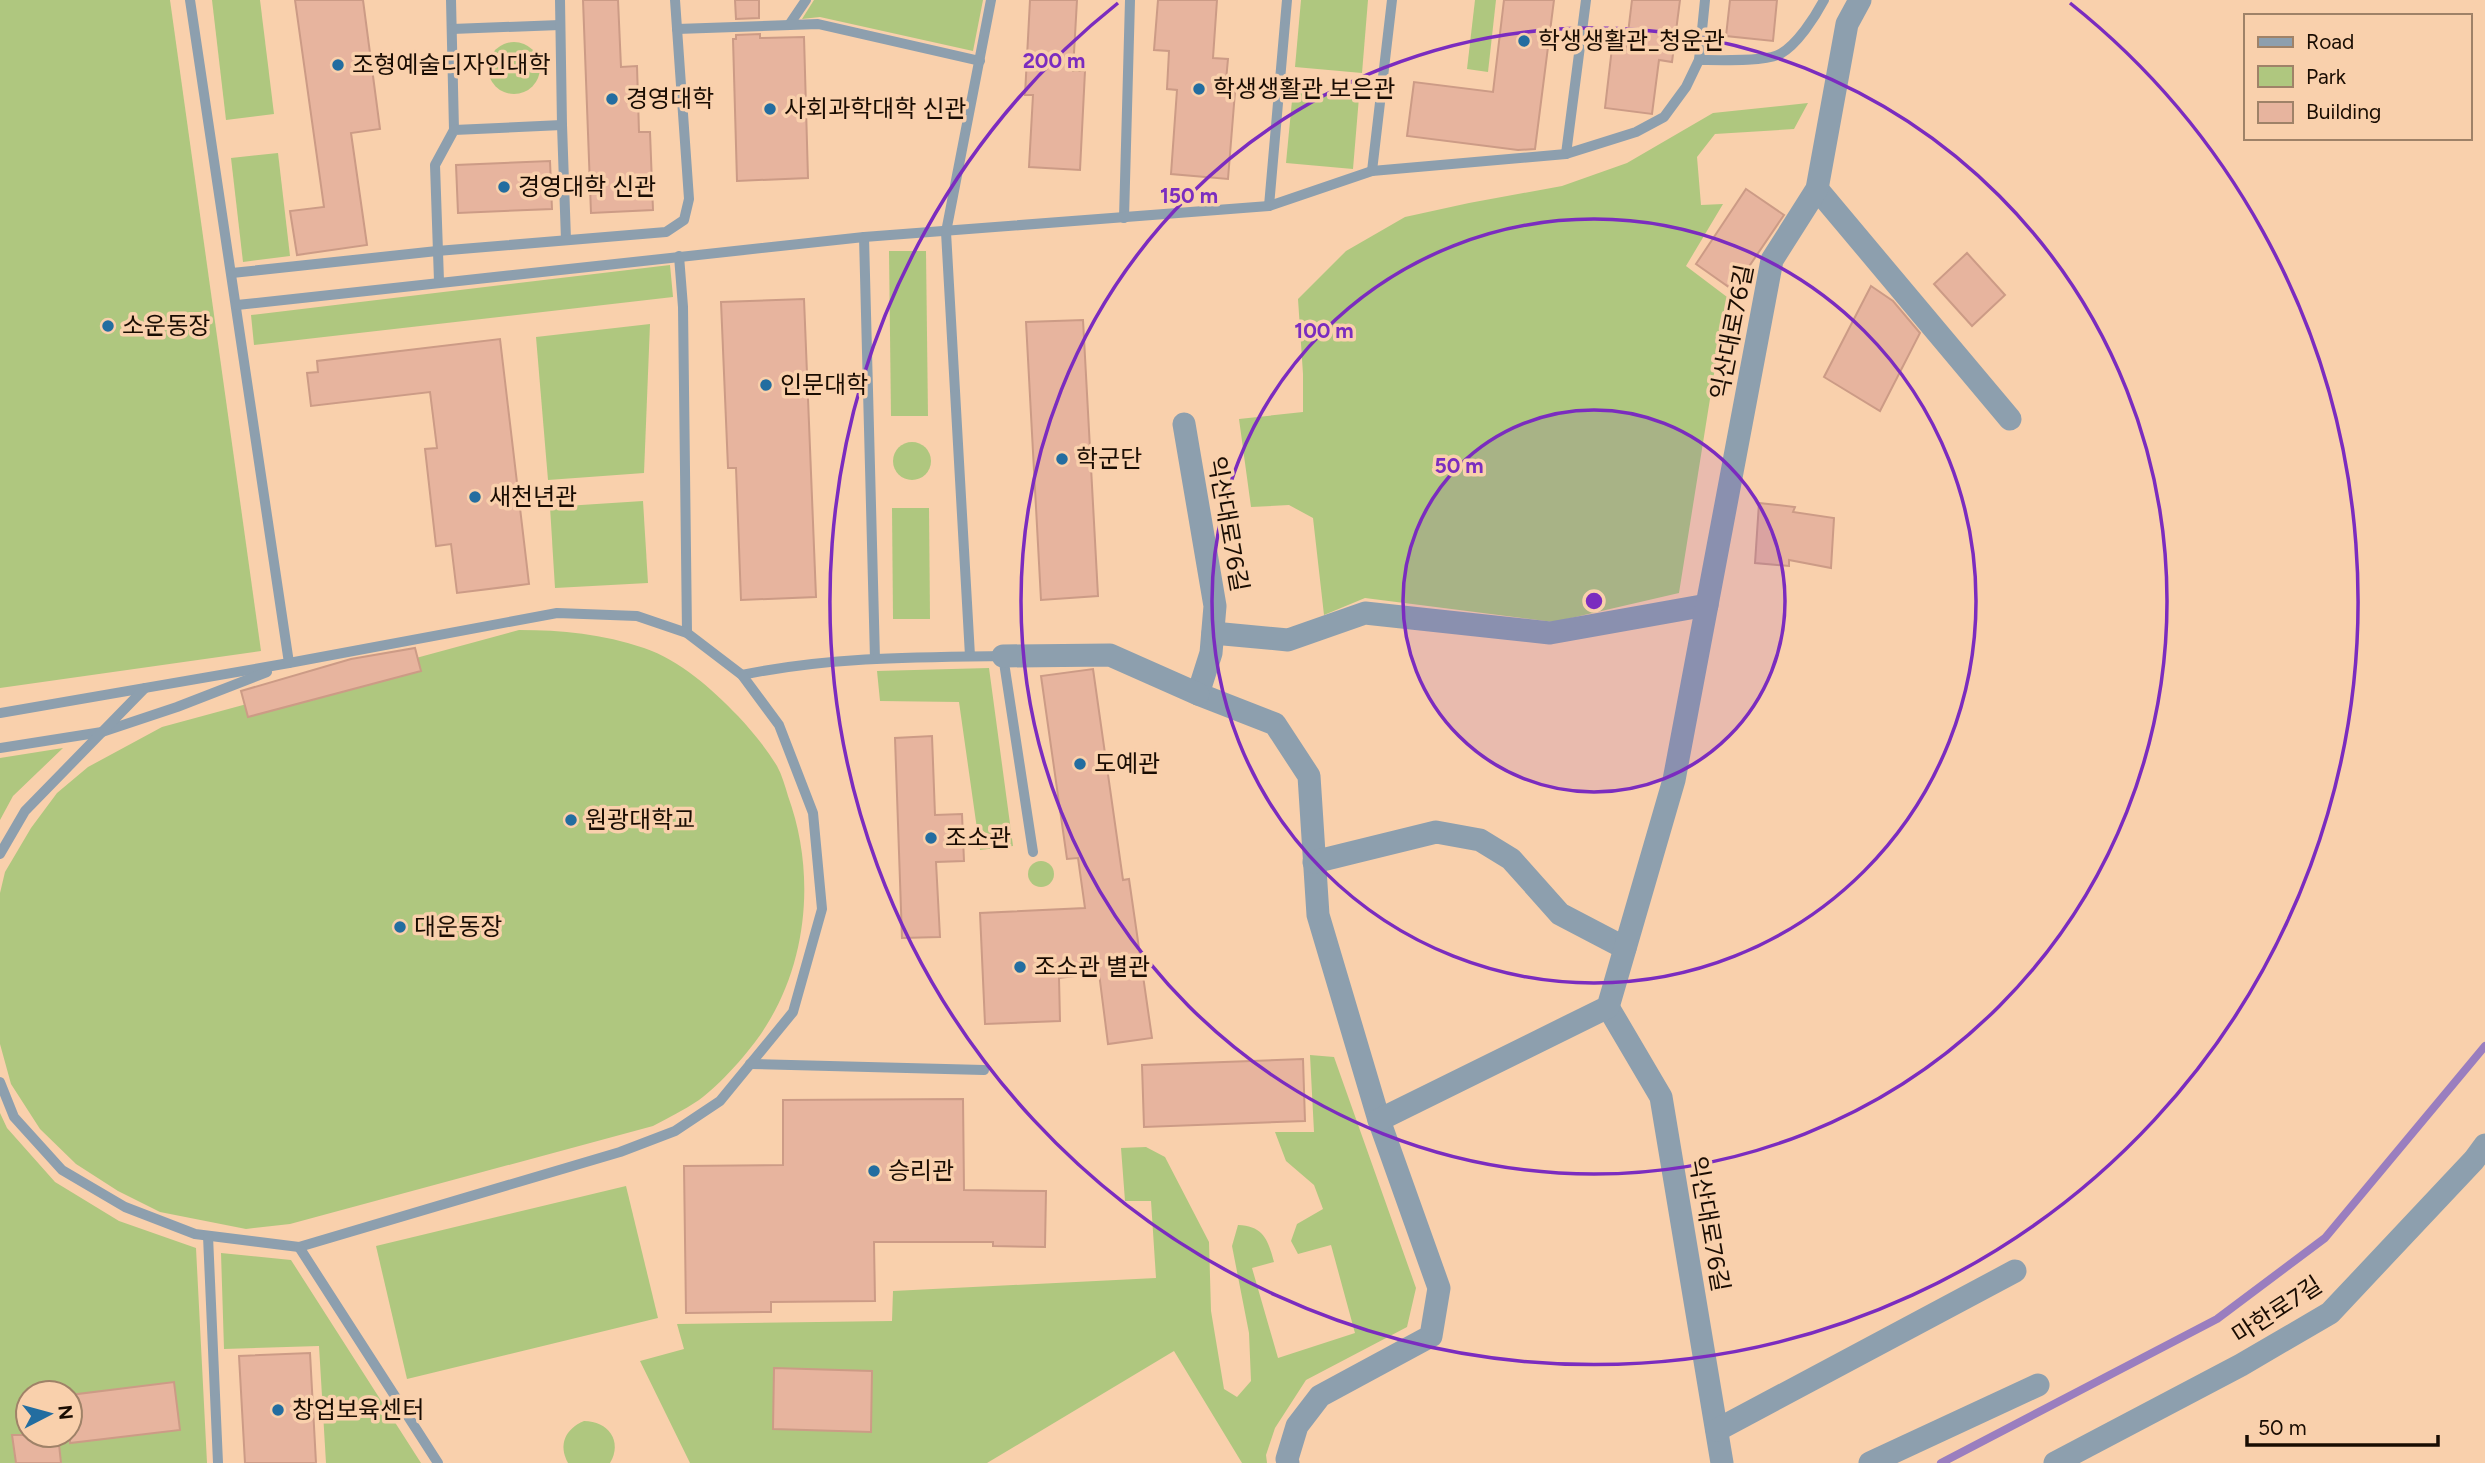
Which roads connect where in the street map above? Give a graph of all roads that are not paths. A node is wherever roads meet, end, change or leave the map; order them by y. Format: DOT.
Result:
graph roads {
  1 [pos="190,0"];
  2 [pos="451,0"];
  3 [pos="559,0"];
  4 [pos="675,0"];
  5 [pos="806,0"];
  6 [pos="991,0"];
  7 [pos="1130,0"];
  8 [pos="1287,0"];
  9 [pos="1392,0"];
  10 [pos="1586,0"];
  11 [pos="1705,0"];
  12 [pos="1824,0"];
  13 [pos="1860,0"];
  14 [pos="789,25"];
  15 [pos="560,26"];
  16 [pos="452,29"];
  17 [pos="677,29"];
  18 [pos="1699,60"];
  19 [pos="979,61"];
  20 [pos="562,125"];
  21 [pos="454,130"];
  22 [pos="1566,154"];
  23 [pos="1372,171"];
  24 [pos="1816,189"];
  25 [pos="1269,206"];
  26 [pos="1124,218"];
  27 [pos="946,232"];
  28 [pos="864,237"];
  29 [pos="565,240"];
  30 [pos="437,251"];
  31 [pos="679,256"];
  32 [pos="232,273"];
  33 [pos="439,281"];
  34 [pos="237,305"];
  35 [pos="2010,419"];
  36 [pos="1184,424"];
  37 [pos="1706,605"];
  38 [pos="1213,633"];
  39 [pos="687,634"];
  40 [pos="970,656"];
  41 [pos="1003,656"];
  42 [pos="875,659"];
  43 [pos="289,663"];
  44 [pos="742,675"];
  45 [pos="145,688"];
  46 [pos="1198,694"];
  47 [pos="0,713"];
  48 [pos="102,732"];
  49 [pos="0,748"];
  50 [pos="1033,852"];
  51 [pos="0,854"];
  52 [pos="1314,862"];
  53 [pos="1625,948"];
  54 [pos="1608,1007"];
  55 [pos="750,1064"];
  56 [pos="984,1070"];
  57 [pos="0,1082"];
  58 [pos="1379,1120"];
  59 [pos="2485,1145"];
  60 [pos="208,1236"];
  61 [pos="299,1247"];
  62 [pos="2015,1271"];
  63 [pos="2038,1385"];
  64 [pos="1717,1430"];
  65 [pos="218,1463"];
  66 [pos="438,1463"];
  67 [pos="1288,1463"];
  68 [pos="1722,1463"];
  69 [pos="1870,1463"];
  70 [pos="2055,1463"];
  1 -- 32 [label="lane"];
  2 -- 16 [label="lane"];
  3 -- 15 [label="lane"];
  4 -- 17 [label="lane"];
  5 -- 14 [label="lane"];
  6 -- 19 [label="lane"];
  7 -- 26 [label="lane"];
  8 -- 25 [label="lane"];
  9 -- 23 [label="lane"];
  10 -- 22 [label="lane"];
  11 -- 18 [label="lane"];
  12 -- 18 [label="lane"];
  13 -- 24 [label="street, 익산대로76길"];
  14 -- 17 [label="lane"];
  14 -- 19 [label="lane"];
  15 -- 16 [label="lane"];
  15 -- 20 [label="lane"];
  16 -- 21 [label="lane"];
  17 -- 29 [label="lane"];
  18 -- 22 [label="lane"];
  19 -- 27 [label="lane"];
  20 -- 21 [label="lane"];
  20 -- 29 [label="lane"];
  21 -- 30 [label="lane"];
  22 -- 23 [label="lane"];
  23 -- 25 [label="lane"];
  24 -- 35 [label="street"];
  24 -- 37 [label="street, 익산대로76길"];
  25 -- 26 [label="lane"];
  26 -- 27 [label="lane"];
  27 -- 28 [label="lane"];
  27 -- 40 [label="lane"];
  28 -- 31 [label="lane"];
  28 -- 42 [label="lane"];
  29 -- 30 [label="lane"];
  30 -- 32 [label="lane"];
  30 -- 33 [label="lane"];
  31 -- 33 [label="lane"];
  31 -- 39 [label="lane"];
  32 -- 34 [label="lane"];
  33 -- 34 [label="lane"];
  34 -- 43 [label="lane"];
  36 -- 38 [label="street, 익산대로76길"];
  37 -- 38 [label="street"];
  37 -- 53 [label="street, 익산대로76길"];
  38 -- 46 [label="street, 익산대로76길"];
  39 -- 43 [label="lane"];
  39 -- 44 [label="lane"];
  40 -- 41 [label="lane"];
  40 -- 42 [label="lane"];
  41 -- 46 [label="street"];
  41 -- 50 [label="lane"];
  42 -- 44 [label="lane"];
  43 -- 45 [label="lane"];
  43 -- 48 [label="lane"];
  44 -- 55 [label="lane"];
  45 -- 47 [label="lane"];
  45 -- 48 [label="lane"];
  46 -- 52 [label="street"];
  48 -- 49 [label="lane"];
  48 -- 51 [label="lane"];
  52 -- 53 [label="street"];
  52 -- 58 [label="street"];
  53 -- 54 [label="street, 익산대로76길"];
  54 -- 58 [label="street"];
  54 -- 64 [label="street, 익산대로76길"];
  55 -- 56 [label="lane"];
  55 -- 61 [label="lane"];
  57 -- 60 [label="lane"];
  58 -- 67 [label="street"];
  59 -- 70 [label="street, 마한로7길"];
  60 -- 61 [label="lane"];
  60 -- 65 [label="lane"];
  61 -- 66 [label="lane"];
  62 -- 64 [label="street"];
  63 -- 69 [label="street"];
  64 -- 68 [label="street, 익산대로76길"];
}
